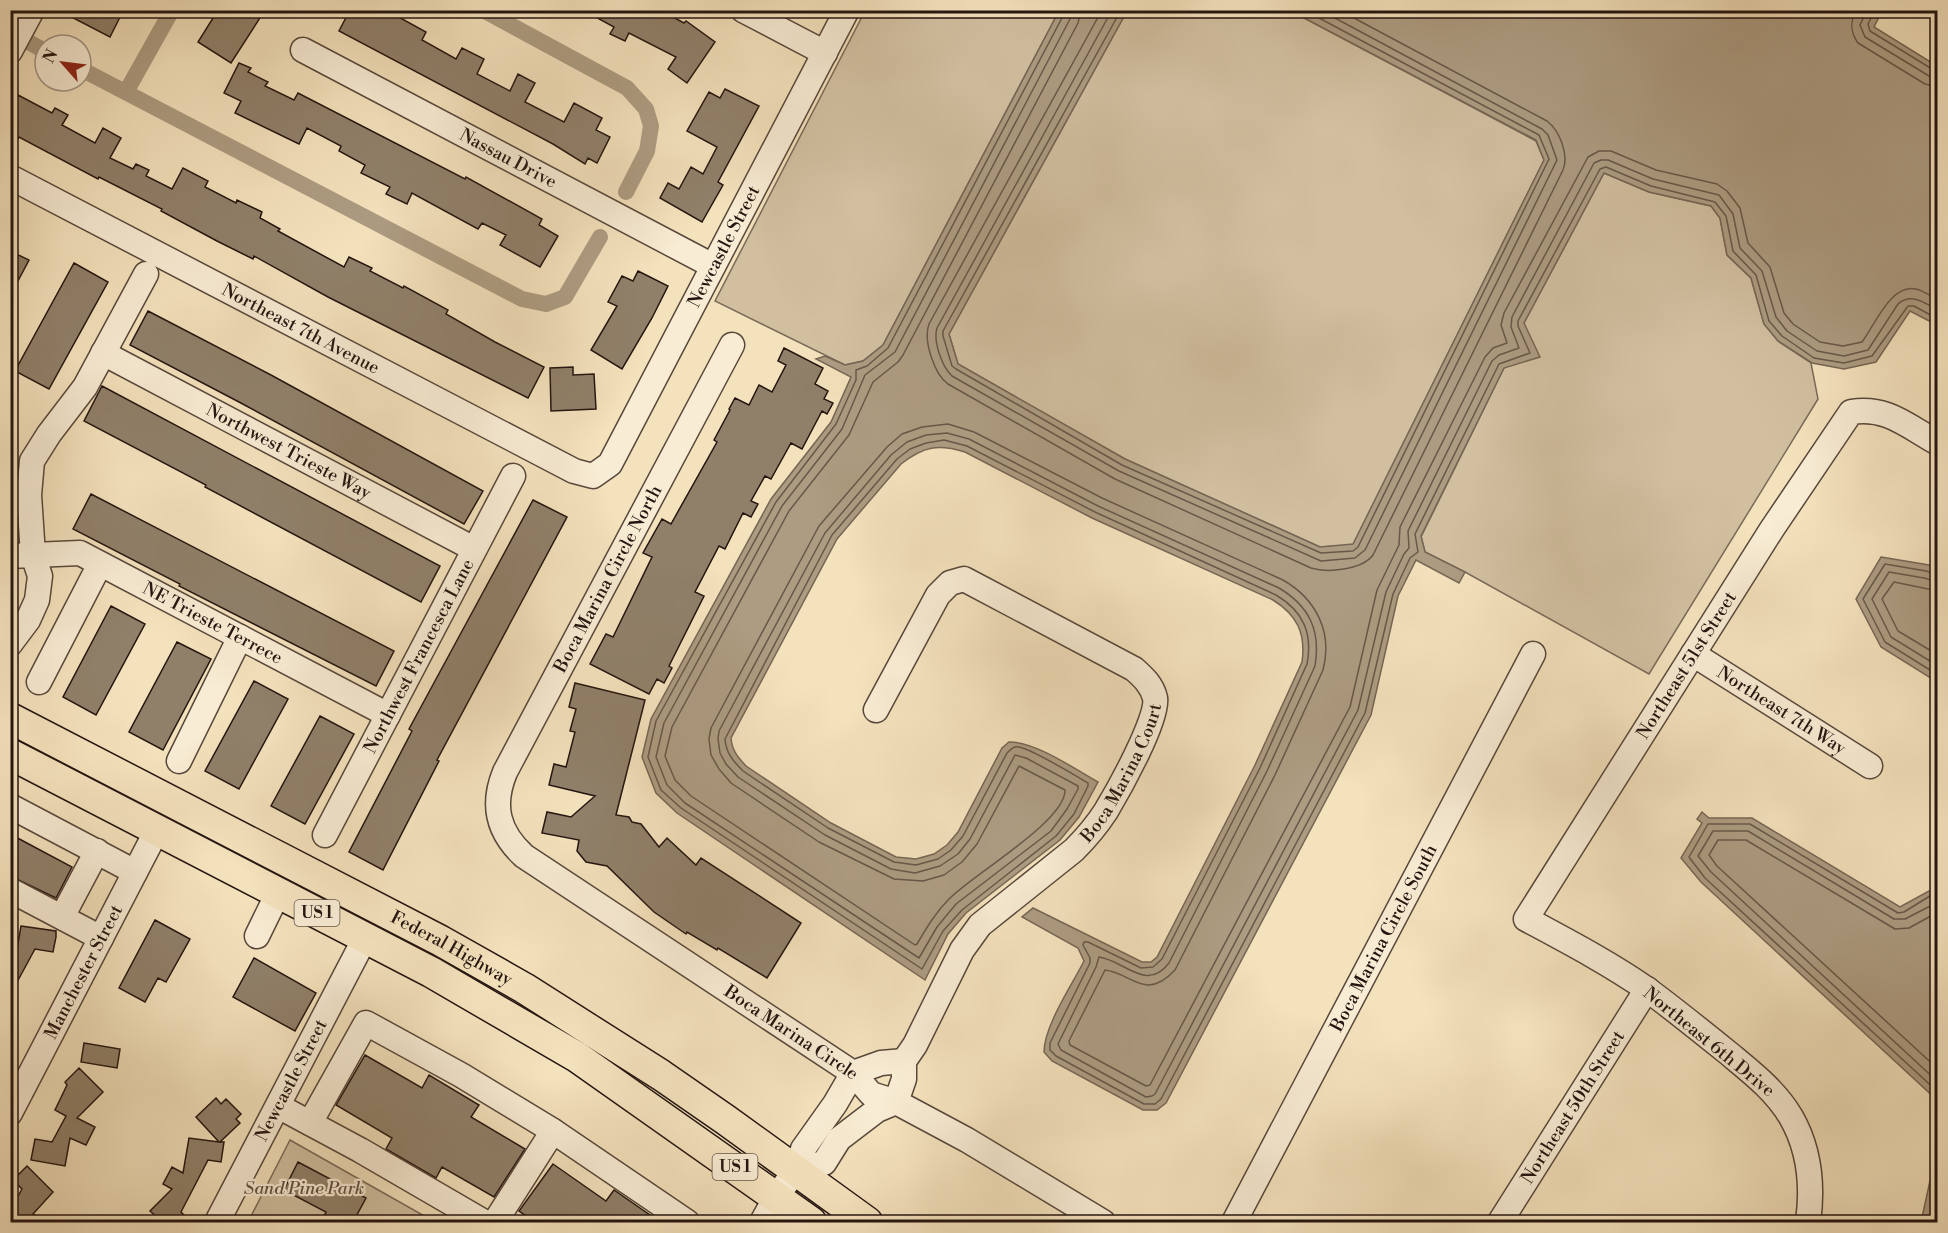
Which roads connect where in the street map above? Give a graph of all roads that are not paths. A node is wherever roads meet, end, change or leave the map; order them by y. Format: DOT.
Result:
graph roads {
  1 [pos="743,10"];
  2 [pos="847,10"];
  3 [pos="303,50"];
  4 [pos="825,53"];
  5 [pos="10,177"];
  6 [pos="713,266"];
  7 [pos="146,274"];
  8 [pos="732,345"];
  9 [pos="103,353"];
  10 [pos="1938,443"];
  11 [pos="513,476"];
  12 [pos="593,476"];
  13 [pos="20,480"];
  14 [pos="474,549"];
  15 [pos="22,555"];
  16 [pos="100,564"];
  17 [pos="240,637"];
  18 [pos="10,644"];
  19 [pos="1533,654"];
  20 [pos="1693,654"];
  21 [pos="39,682"];
  22 [pos="876,710"];
  23 [pos="387,715"];
  24 [pos="10,718"];
  25 [pos="10,754"];
  26 [pos="179,761"];
  27 [pos="1870,766"];
  28 [pos="10,806"];
  29 [pos="499,818"];
  30 [pos="157,830"];
  31 [pos="325,835"];
  32 [pos="97,851"];
  33 [pos="135,872"];
  34 [pos="10,890"];
  35 [pos="278,893"];
  36 [pos="306,908"];
  37 [pos="383,911"];
  38 [pos="62,917"];
  39 [pos="1526,919"];
  40 [pos="257,936"];
  41 [pos="101,938"];
  42 [pos="365,938"];
  43 [pos="441,941"];
  44 [pos="1647,990"];
  45 [pos="904,1061"];
  46 [pos="853,1073"];
  47 [pos="896,1102"];
  48 [pos="278,1106"];
  49 [pos="10,1113"];
  50 [pos="310,1123"];
  51 [pos="553,1131"];
  52 [pos="796,1170"];
  53 [pos="776,1197"];
  54 [pos="217,1222"];
  55 [pos="484,1222"];
  56 [pos="495,1222"];
  57 [pos="687,1222"];
  58 [pos="762,1222"];
  59 [pos="811,1222"];
  60 [pos="867,1222"];
  61 [pos="1103,1222"];
  62 [pos="1234,1222"];
  63 [pos="1500,1222"];
  64 [pos="1808,1222"];
  1 -- 4 [label="street"];
  2 -- 4 [label="street, Newcastle Street"];
  3 -- 6 [label="street, Nassau Drive"];
  4 -- 6 [label="street, Newcastle Street"];
  5 -- 12 [label="street, Northeast 7th Avenue"];
  6 -- 12 [label="street, Newcastle Street"];
  7 -- 9 [label="street"];
  8 -- 29 [label="street, Boca Marina Circle North"];
  9 -- 13 [label="street"];
  9 -- 14 [label="street, Northwest Trieste Way"];
  10 -- 20 [label="street, Northeast 51st Street"];
  11 -- 14 [label="street, Northwest Francesca Lane"];
  13 -- 15 [label="street"];
  14 -- 23 [label="street, Northwest Francesca Lane"];
  15 -- 16 [label="street, NE Trieste Terrece"];
  15 -- 18 [label="street"];
  16 -- 17 [label="street, NE Trieste Terrece"];
  16 -- 21 [label="street"];
  17 -- 23 [label="street, NE Trieste Terrece"];
  17 -- 26 [label="street"];
  19 -- 62 [label="street, Boca Marina Circle South"];
  20 -- 27 [label="street, Northeast 7th Way"];
  20 -- 39 [label="street, Northeast 51st Street"];
  22 -- 45 [label="street, Boca Marina Court"];
  23 -- 31 [label="street, Northwest Francesca Lane"];
  24 -- 37 [label="main road, Federal Highway / US 1"];
  25 -- 30 [label="main road, Federal Highway / US 1"];
  28 -- 32 [label="street"];
  29 -- 46 [label="street, Boca Marina Circle"];
  30 -- 33 [label="street, Manchester Street"];
  30 -- 35 [label="main road, Federal Highway / US 1"];
  32 -- 33 [label="street"];
  32 -- 38 [label="street"];
  33 -- 41 [label="street, Manchester Street"];
  34 -- 38 [label="street"];
  35 -- 36 [label="main road, Federal Highway / US 1"];
  35 -- 40 [label="street"];
  36 -- 37 [label="main road"];
  36 -- 42 [label="main road, Federal Highway / US 1"];
  37 -- 43 [label="main road, Federal Highway / US 1"];
  38 -- 41 [label="street"];
  39 -- 44 [label="street, Northeast 6th Drive"];
  41 -- 49 [label="street, Manchester Street"];
  42 -- 43 [label="main road"];
  42 -- 48 [label="street, Newcastle Street"];
  42 -- 53 [label="main road, Federal Highway / US 1"];
  43 -- 52 [label="main road, Federal Highway / US 1"];
  44 -- 63 [label="street, Northeast 50th Street"];
  44 -- 64 [label="street, Northeast 6th Drive"];
  45 -- 46 [label="street"];
  45 -- 47 [label="street, Boca Marina Court"];
  46 -- 47 [label="street, Boca Marina Circle"];
  46 -- 52 [label="street"];
  47 -- 52 [label="street"];
  47 -- 61 [label="street, Boca Marina Circle"];
  48 -- 50 [label="street"];
  48 -- 54 [label="street, Newcastle Street"];
  50 -- 51 [label="street"];
  50 -- 55 [label="street"];
  51 -- 56 [label="street"];
  51 -- 57 [label="street"];
  52 -- 53 [label="street"];
  52 -- 60 [label="main road, Federal Highway / US 1"];
  53 -- 58 [label="street"];
  53 -- 59 [label="main road, Federal Highway / US 1"];
}
